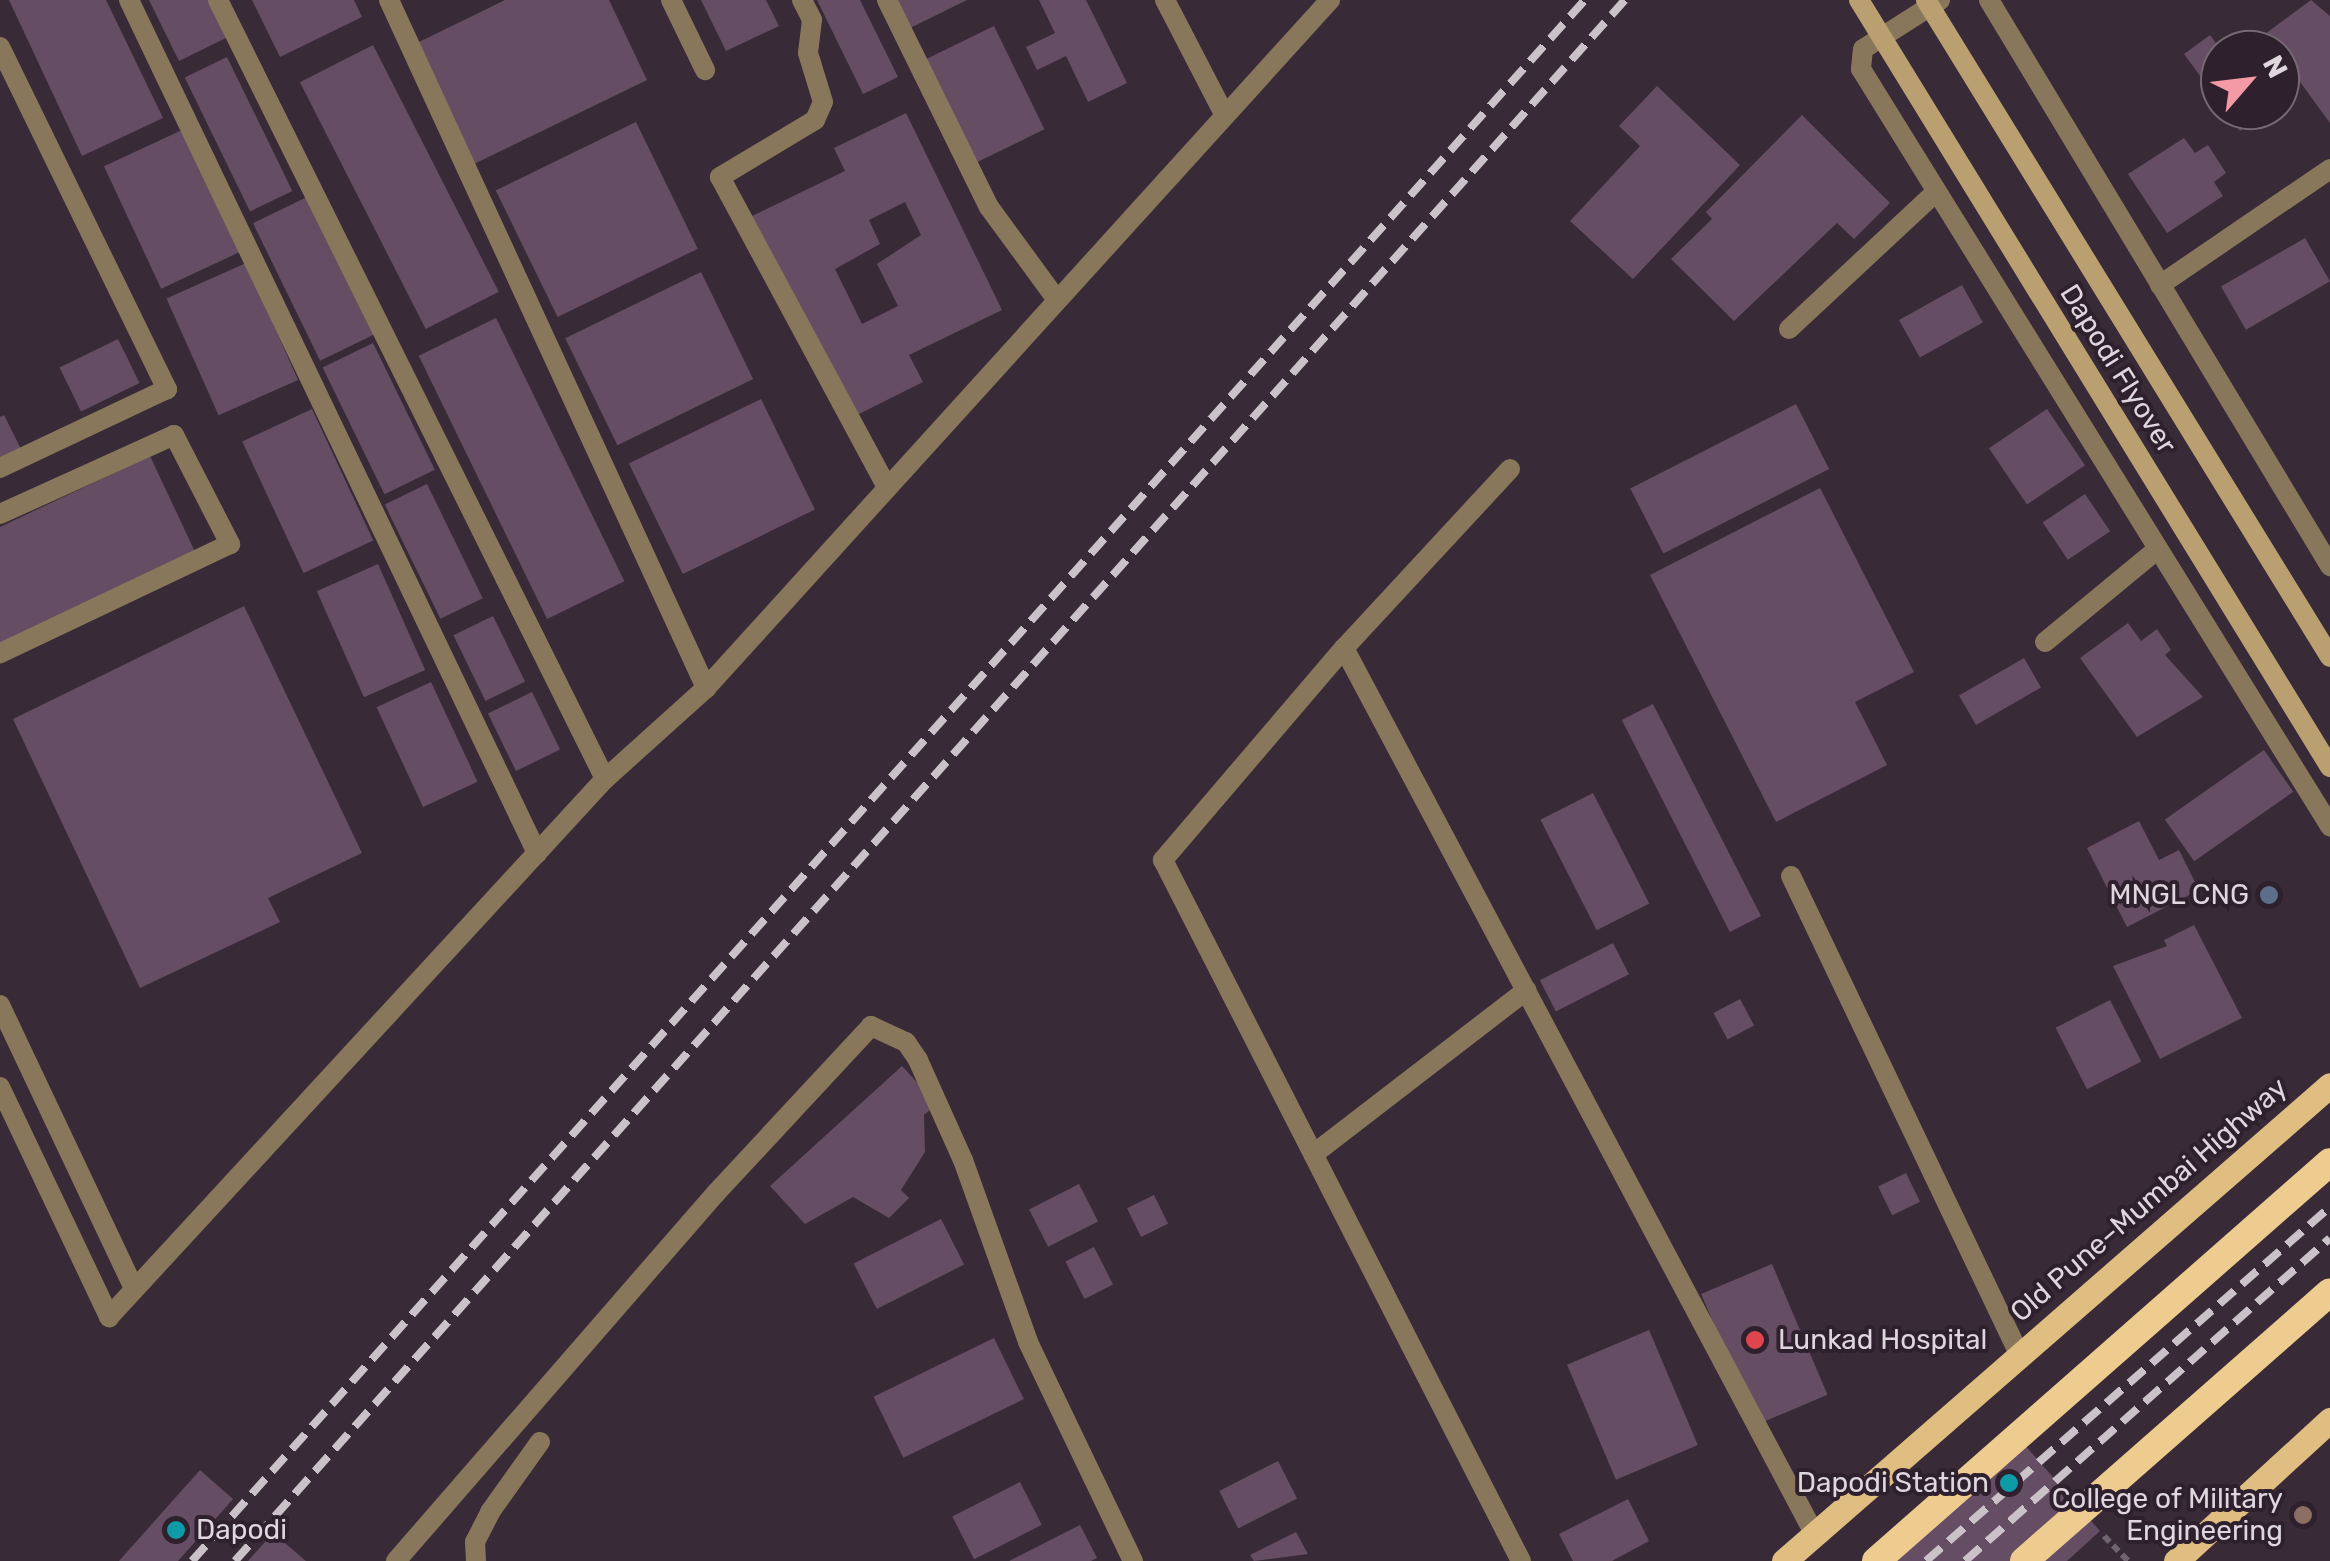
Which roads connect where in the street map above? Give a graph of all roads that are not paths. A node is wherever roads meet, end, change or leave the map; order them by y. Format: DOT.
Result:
graph roads {
  1 [pos="129,0"];
  2 [pos="218,0"];
  3 [pos="389,0"];
  4 [pos="671,0"];
  5 [pos="802,0"];
  6 [pos="887,0"];
  7 [pos="1165,0"];
  8 [pos="1330,0"];
  9 [pos="1859,0"];
  10 [pos="1926,0"];
  11 [pos="1940,0"];
  12 [pos="1989,0"];
  13 [pos="0,47"];
  14 [pos="705,70"];
  15 [pos="1224,114"];
  16 [pos="2330,170"];
  17 [pos="1935,192"];
  18 [pos="2160,285"];
  19 [pos="1057,300"];
  20 [pos="1790,329"];
  21 [pos="0,468"];
  22 [pos="1510,469"];
  23 [pos="887,487"];
  24 [pos="0,514"];
  25 [pos="2154,552"];
  26 [pos="2330,566"];
  27 [pos="2045,642"];
  28 [pos="1344,648"];
  29 [pos="0,653"];
  30 [pos="2330,657"];
  31 [pos="706,688"];
  32 [pos="2330,767"];
  33 [pos="605,779"];
  34 [pos="2330,826"];
  35 [pos="536,853"];
  36 [pos="1791,876"];
  37 [pos="1527,990"];
  38 [pos="0,1005"];
  39 [pos="2330,1085"];
  40 [pos="0,1087"];
  41 [pos="1315,1152"];
  42 [pos="2330,1162"];
  43 [pos="134,1289"];
  44 [pos="2330,1292"];
  45 [pos="2020,1356"];
  46 [pos="2330,1420"];
  47 [pos="540,1442"];
  48 [pos="1814,1535"];
  49 [pos="396,1561"];
  50 [pos="476,1561"];
  51 [pos="1134,1561"];
  52 [pos="1521,1561"];
  53 [pos="1784,1561"];
  54 [pos="1876,1561"];
  55 [pos="2024,1561"];
  56 [pos="2176,1561"];
  1 -- 35 [label="street"];
  2 -- 33 [label="street"];
  3 -- 31 [label="street"];
  4 -- 14 [label="street"];
  5 -- 23 [label="street"];
  6 -- 19 [label="street"];
  7 -- 15 [label="street"];
  8 -- 15 [label="street"];
  9 -- 32 [label="main road, Dapodi Flyover"];
  10 -- 30 [label="main road, Dapodi Flyover"];
  11 -- 17 [label="street"];
  12 -- 18 [label="street"];
  13 -- 21 [label="street"];
  15 -- 19 [label="street"];
  16 -- 18 [label="street"];
  17 -- 20 [label="street"];
  17 -- 25 [label="street"];
  18 -- 26 [label="street"];
  19 -- 23 [label="street"];
  22 -- 28 [label="street"];
  23 -- 31 [label="street"];
  24 -- 29 [label="street"];
  25 -- 27 [label="street"];
  25 -- 34 [label="street"];
  28 -- 37 [label="street"];
  28 -- 41 [label="street"];
  31 -- 33 [label="street"];
  33 -- 35 [label="street"];
  35 -- 43 [label="street"];
  36 -- 45 [label="street"];
  37 -- 41 [label="street"];
  37 -- 48 [label="street"];
  38 -- 43 [label="street"];
  39 -- 45 [label="main road, Old Pune–Mumbai Highway"];
  40 -- 43 [label="street"];
  41 -- 52 [label="street"];
  42 -- 54 [label="highway"];
  44 -- 55 [label="highway"];
  45 -- 48 [label="main road, Old Pune–Mumbai Highway"];
  46 -- 56 [label="main road"];
  47 -- 50 [label="street"];
  48 -- 53 [label="main road, Old Pune–Mumbai Highway"];
  49 -- 51 [label="street"];
}
